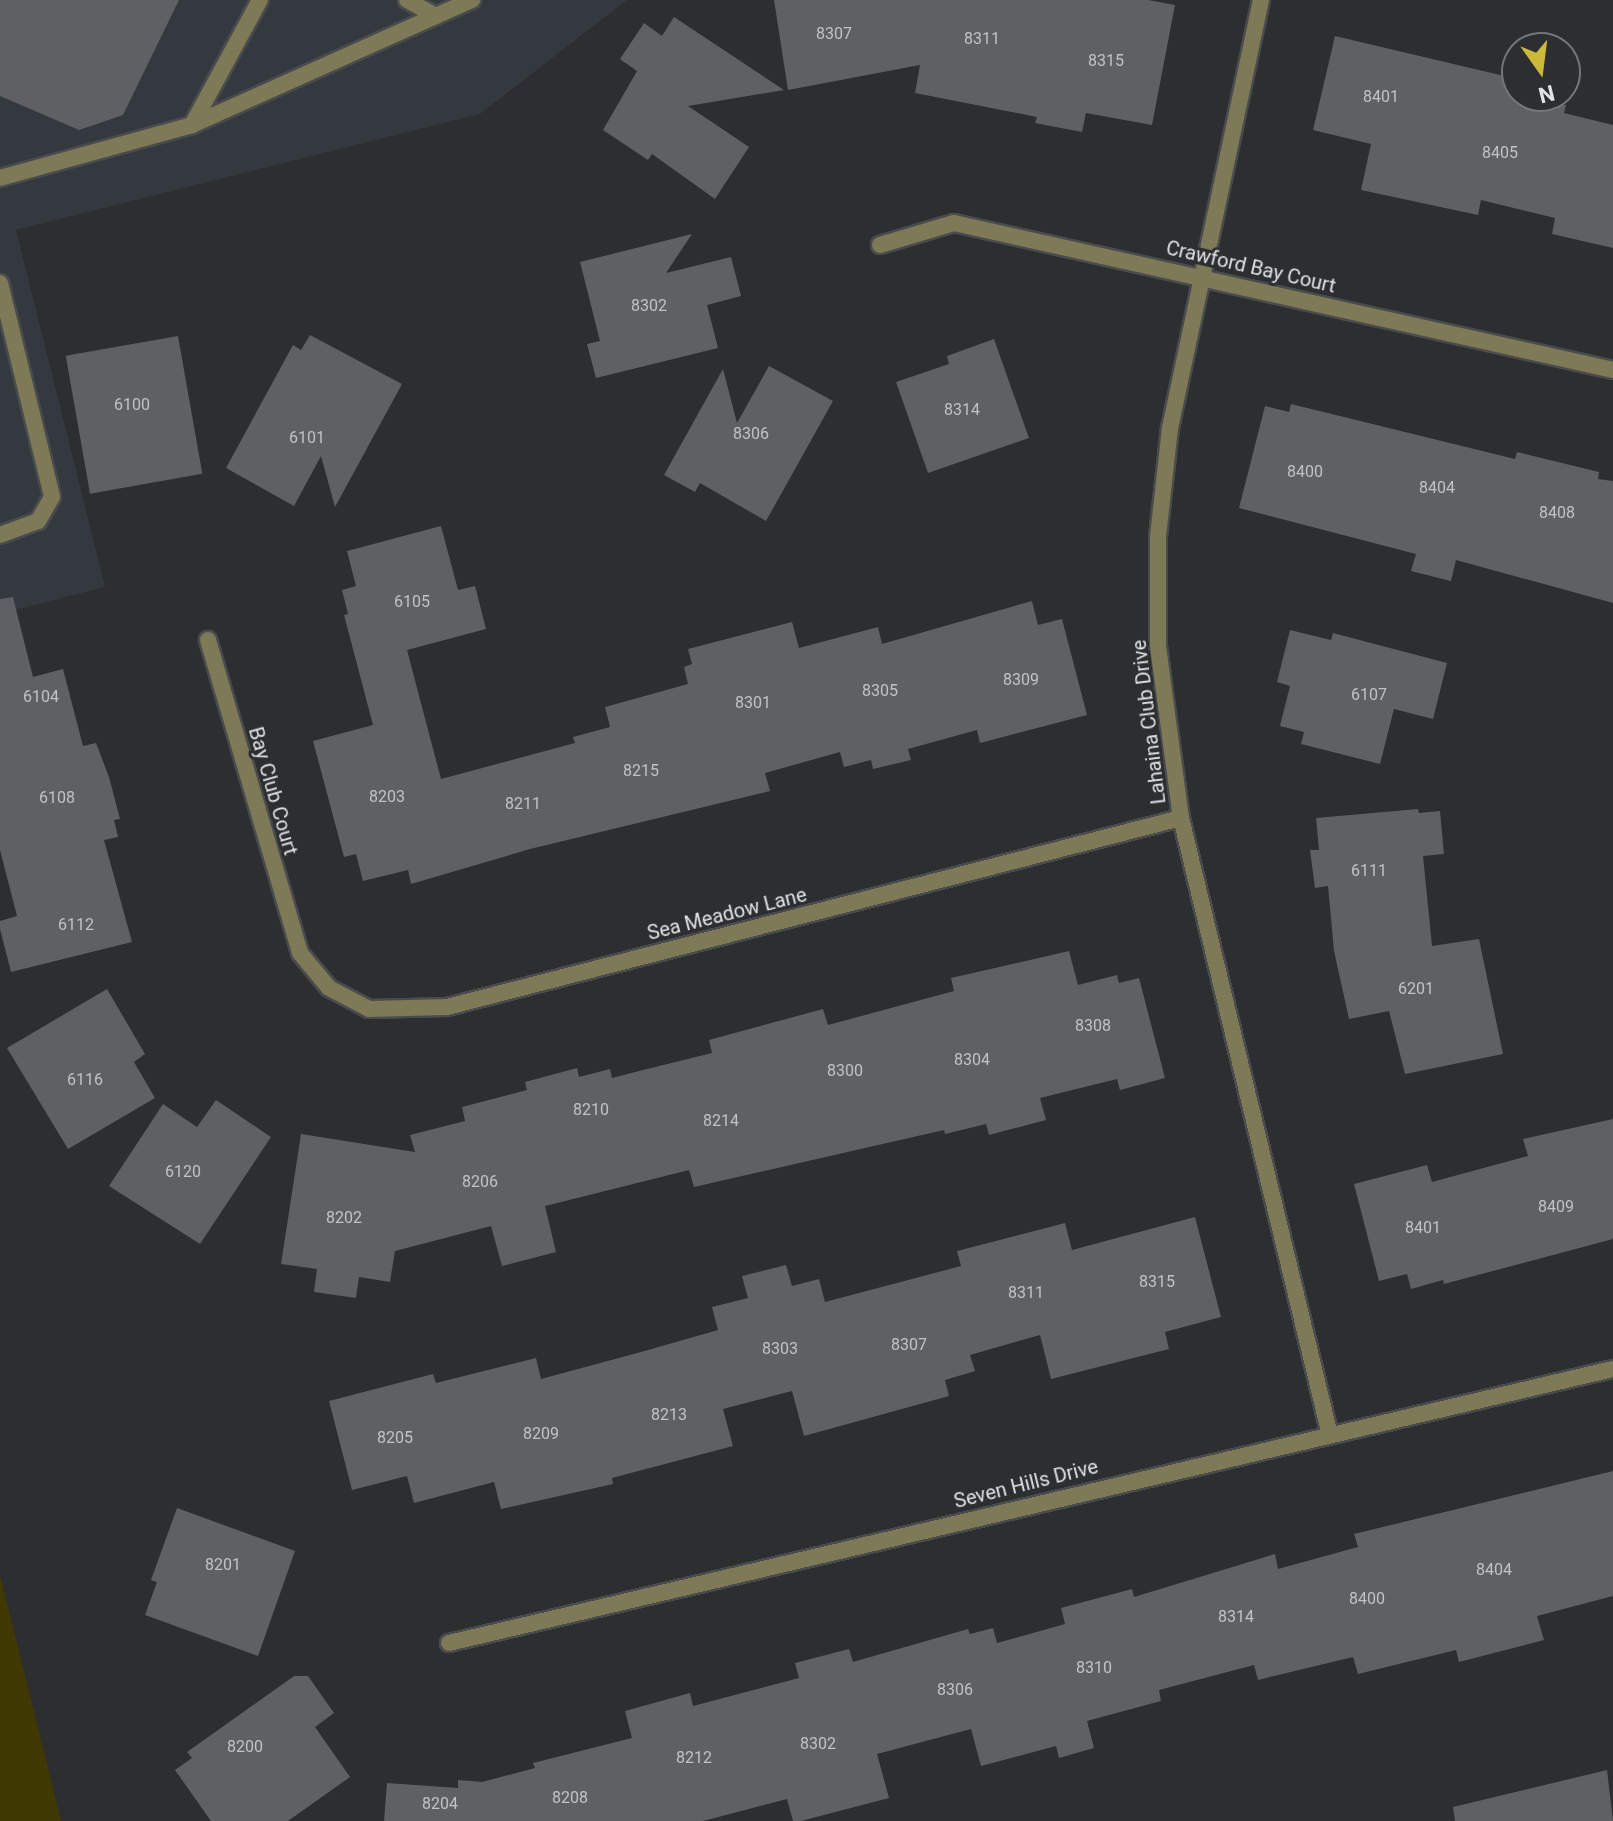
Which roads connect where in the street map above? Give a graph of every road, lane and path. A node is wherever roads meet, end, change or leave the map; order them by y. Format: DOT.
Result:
graph roads {
  1 [pos="260,0"];
  2 [pos="407,0"];
  3 [pos="472,0"];
  4 [pos="1261,0"];
  5 [pos="436,16"];
  6 [pos="192,125"];
  7 [pos="0,178"];
  8 [pos="880,245"];
  9 [pos="1201,276"];
  10 [pos="0,283"];
  11 [pos="1613,370"];
  12 [pos="0,535"];
  13 [pos="208,640"];
  14 [pos="1181,818"];
  15 [pos="300,953"];
  16 [pos="1613,1369"];
  17 [pos="1329,1431"];
  18 [pos="449,1643"];
  1 -- 6 [label="street"];
  2 -- 5 [label="street"];
  3 -- 5 [label="street"];
  4 -- 9 [label="street, Lahaina Club Drive"];
  5 -- 6 [label="street"];
  6 -- 7 [label="street"];
  8 -- 9 [label="street, Crawford Bay Court"];
  9 -- 11 [label="street, Crawford Bay Court"];
  9 -- 14 [label="street, Lahaina Club Drive"];
  10 -- 12 [label="street"];
  13 -- 15 [label="street, Bay Club Court"];
  14 -- 15 [label="street, Sea Meadow Lane"];
  14 -- 17 [label="street, Lahaina Club Drive"];
  16 -- 17 [label="street, Seven Hills Drive"];
  17 -- 18 [label="street, Seven Hills Drive"];
}
